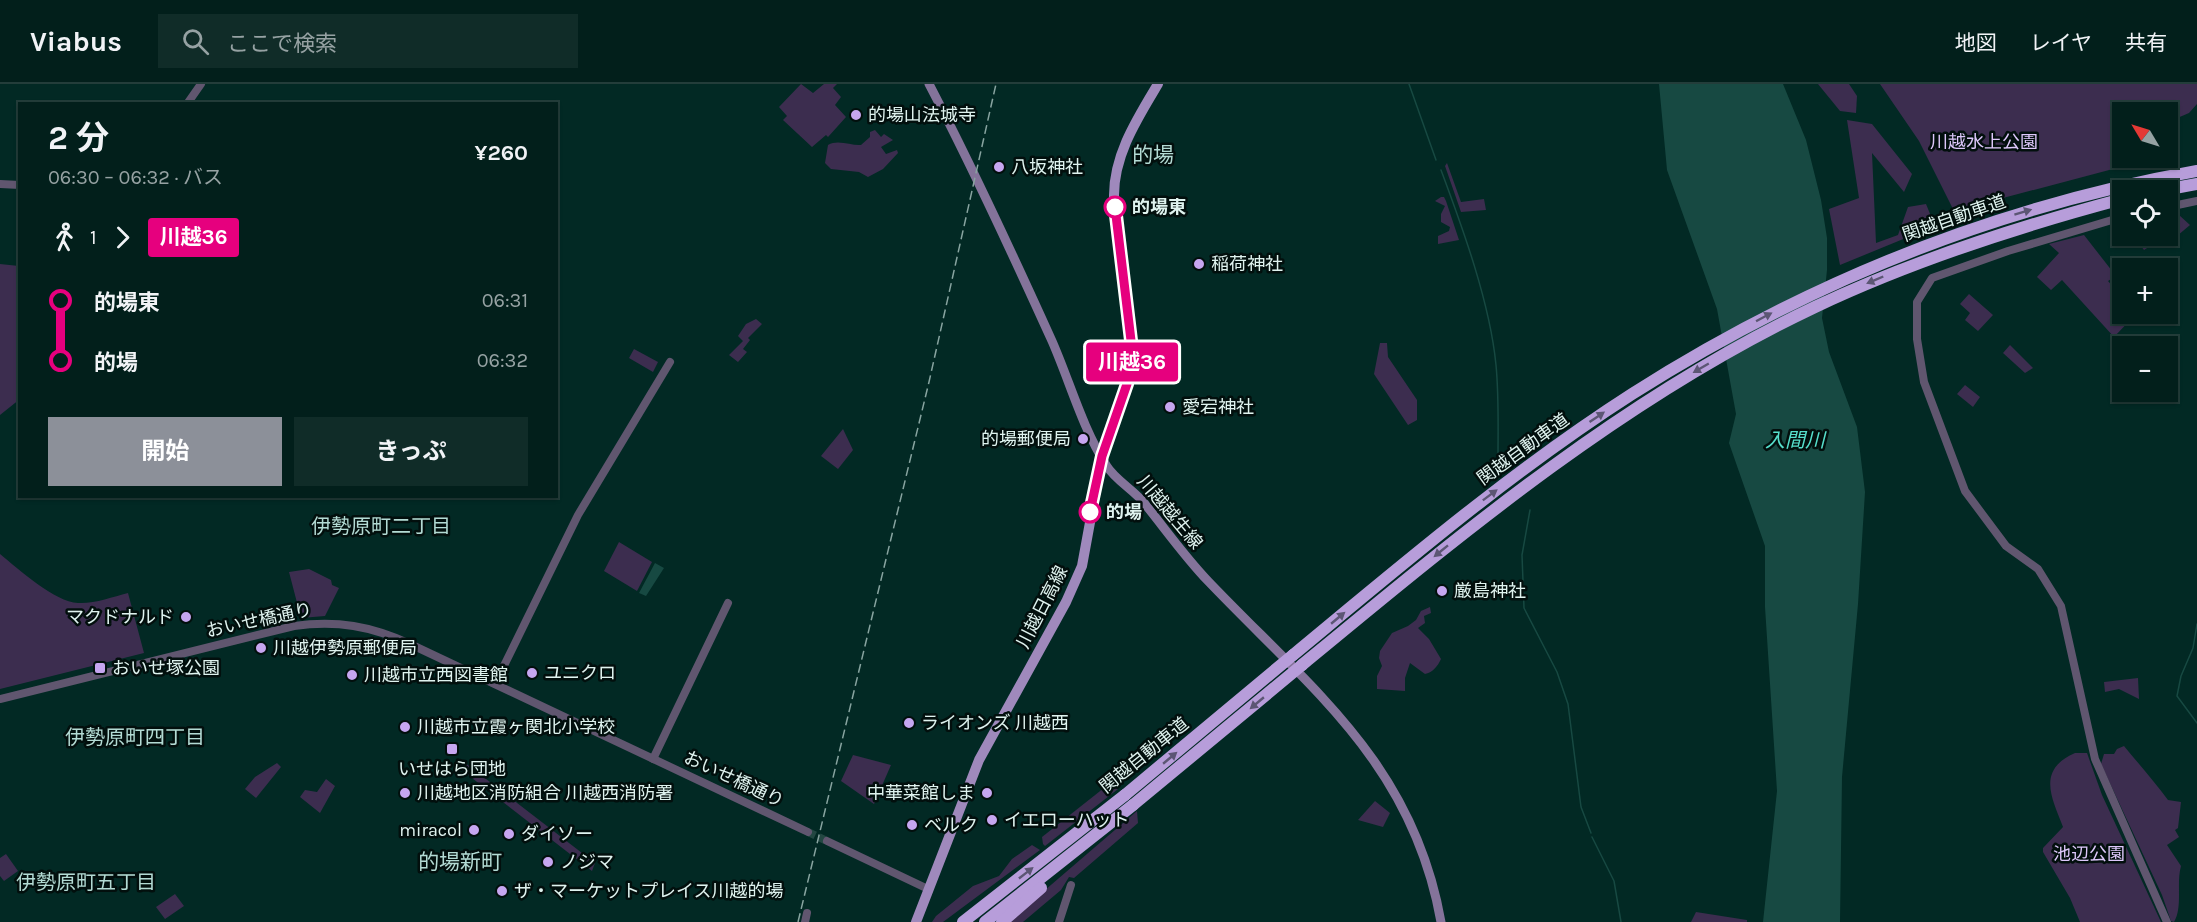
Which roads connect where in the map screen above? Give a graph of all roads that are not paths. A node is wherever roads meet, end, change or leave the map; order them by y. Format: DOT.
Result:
graph roads {
  1 [pos="201,84"];
  2 [pos="929,84"];
  3 [pos="1158,84"];
  4 [pos="188,102"];
  5 [pos="2197,171"];
  6 [pos="0,184"];
  7 [pos="2197,184"];
  8 [pos="18,185"];
  9 [pos="2178,187"];
  10 [pos="2197,201"];
  11 [pos="2112,202"];
  12 [pos="2178,205"];
  13 [pos="2112,220"];
  14 [pos="670,362"];
  15 [pos="1102,456"];
  16 [pos="728,603"];
  17 [pos="495,684"];
  18 [pos="0,699"];
  19 [pos="653,759"];
  20 [pos="1133,805"];
  21 [pos="808,832"];
  22 [pos="827,841"];
  23 [pos="1071,885"];
  24 [pos="928,889"];
  25 [pos="1003,891"];
  26 [pos="916,922"];
  27 [pos="951,922"];
  28 [pos="963,922"];
  29 [pos="985,922"];
  30 [pos="1002,922"];
  31 [pos="1059,922"];
  32 [pos="1440,922"];
  33 [pos="2167,922"];
  1 -- 4 [label="street"];
  2 -- 15 [label="main road, 川越越生線"];
  3 -- 15 [label="main road, 川越日高線"];
  25 -- 5 [label="highway, 関越自動車道, one-way, bridge"];
  6 -- 8 [label="street"];
  7 -- 9 [label="highway"];
  10 -- 12 [label="street"];
  11 -- 20 [label="highway, 関越自動車道, one-way, bridge"];
  13 -- 33 [label="street"];
  14 -- 17 [label="street"];
  15 -- 24 [label="main road, 川越日高線"];
  15 -- 32 [label="main road, 川越越生線"];
  16 -- 19 [label="street"];
  17 -- 18 [label="street, おいせ橋通り"];
  17 -- 19 [label="street, おいせ橋通り"];
  19 -- 21 [label="street, おいせ橋通り"];
  20 -- 29 [label="highway, 関越自動車道"];
  20 -- 30 [label="highway"];
  22 -- 24 [label="street"];
  23 -- 31 [label="street"];
  24 -- 26 [label="main road, 川越日高線"];
  25 -- 27 [label="highway"];
  25 -- 28 [label="highway, 関越自動車道"];
}
